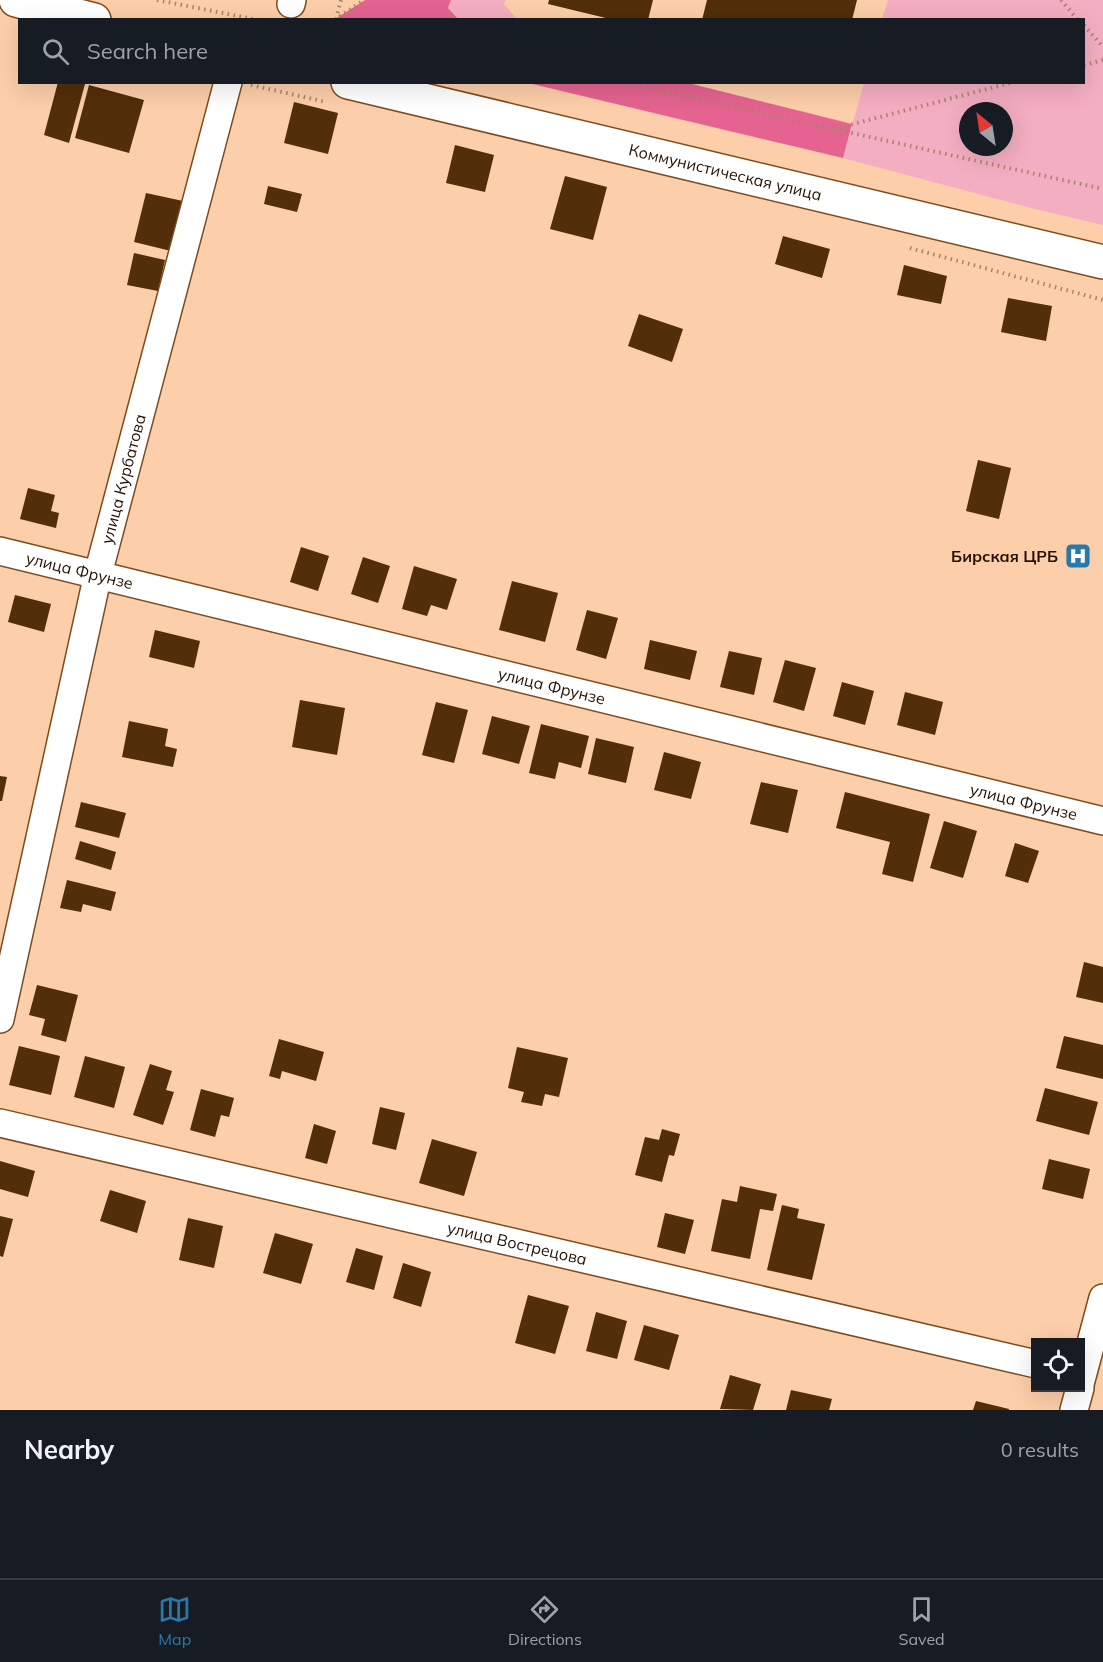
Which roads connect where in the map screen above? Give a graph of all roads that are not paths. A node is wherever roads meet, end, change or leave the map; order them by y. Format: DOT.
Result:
graph roads {
  1 [pos="16,0"];
  2 [pos="86,18"];
  3 [pos="227,84"];
  4 [pos="356,84"];
  5 [pos="1103,262"];
  6 [pos="0,551"];
  7 [pos="98,574"];
  8 [pos="1103,821"];
  9 [pos="0,1020"];
  10 [pos="0,1123"];
  11 [pos="1103,1298"];
  12 [pos="1031,1363"];
  13 [pos="1085,1380"];
  14 [pos="1081,1392"];
  15 [pos="1074,1410"];
  1 -- 2 [label="street"];
  3 -- 7 [label="street, улица Курбатова"];
  4 -- 5 [label="street, Коммунистическая улица"];
  6 -- 7 [label="street, улица Фрунзе"];
  7 -- 8 [label="street, улица Фрунзе"];
  7 -- 9 [label="street, улица Курбатова"];
  10 -- 12 [label="street, улица Вострецова"];
  11 -- 13 [label="street"];
  14 -- 15 [label="street"];
}
